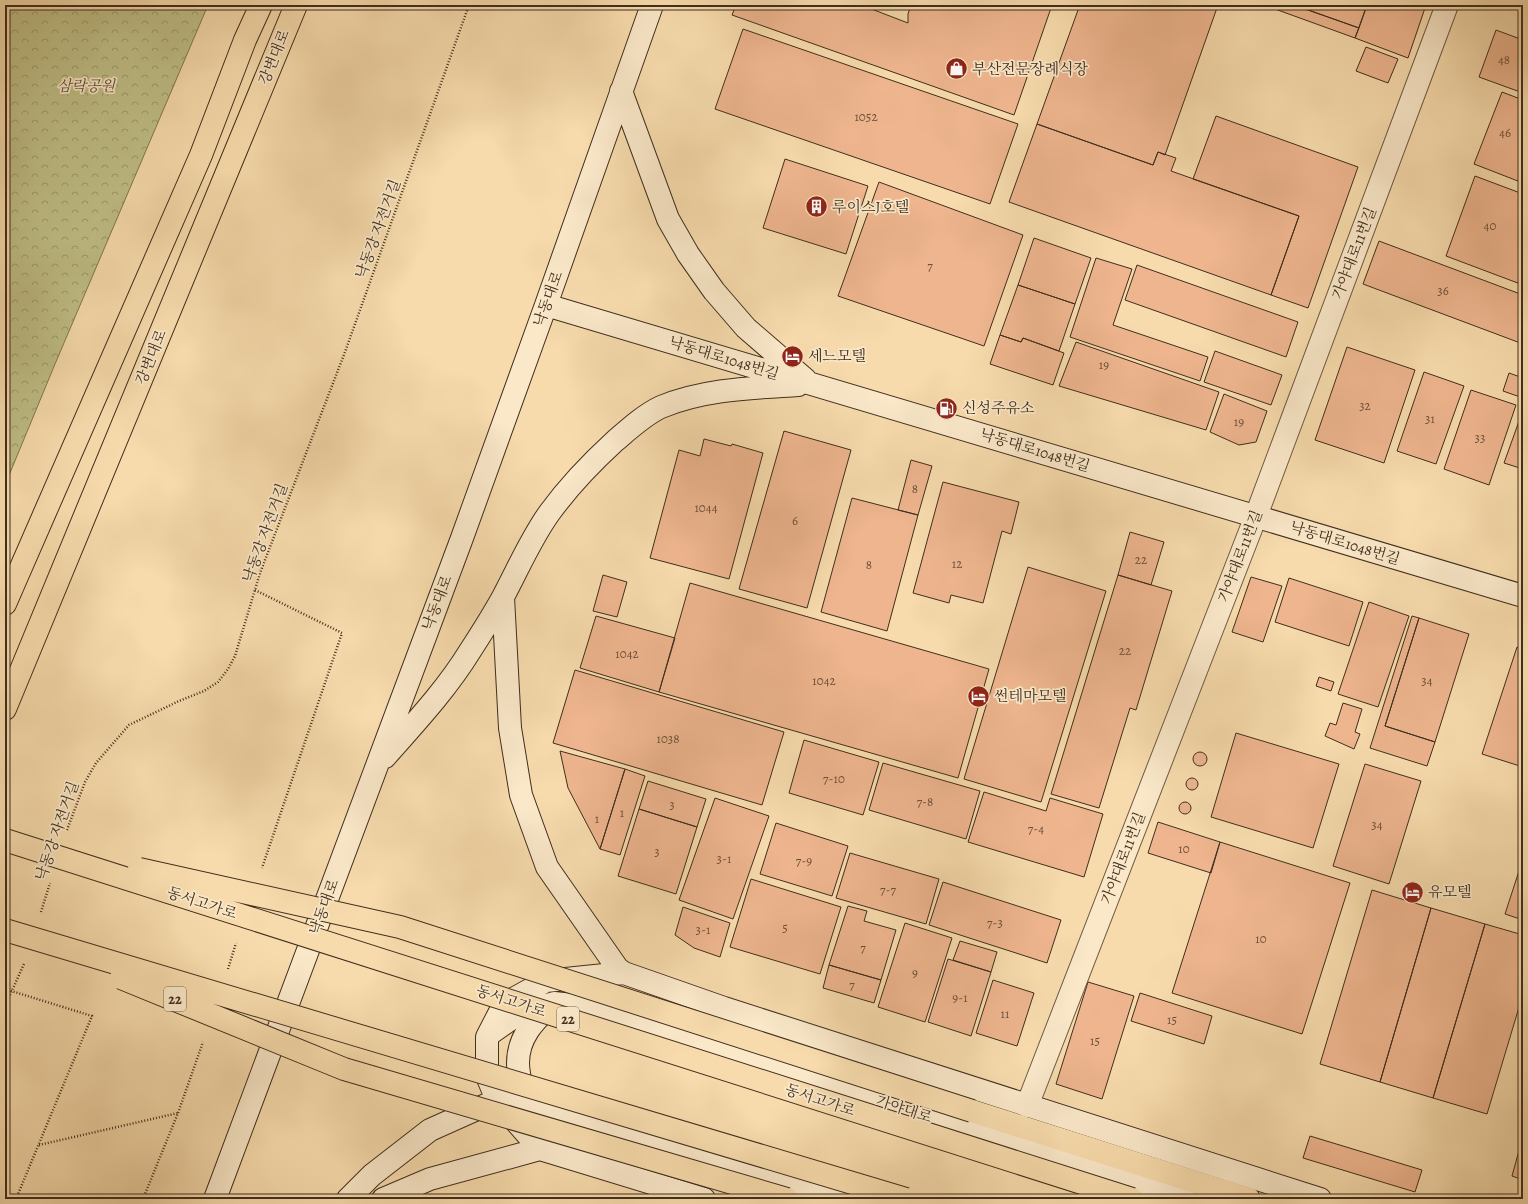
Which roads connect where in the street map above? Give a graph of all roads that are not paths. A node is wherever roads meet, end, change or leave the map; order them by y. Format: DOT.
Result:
graph roads {
  1 [pos="260,5"];
  2 [pos="296,5"];
  3 [pos="652,5"];
  4 [pos="1448,5"];
  5 [pos="621,91"];
  6 [pos="546,305"];
  7 [pos="811,384"];
  8 [pos="1256,516"];
  9 [pos="1523,596"];
  10 [pos="503,598"];
  11 [pos="5,604"];
  12 [pos="5,709"];
  13 [pos="376,768"];
  14 [pos="5,840"];
  15 [pos="5,931"];
  16 [pos="624,973"];
  17 [pos="554,1003"];
  18 [pos="487,1037"];
  19 [pos="497,1100"];
  20 [pos="1027,1106"];
  21 [pos="549,1115"];
  22 [pos="540,1149"];
  23 [pos="215,1199"];
  24 [pos="348,1199"];
  25 [pos="383,1199"];
  26 [pos="704,1199"];
  27 [pos="787,1199"];
  28 [pos="844,1199"];
  29 [pos="906,1199"];
  30 [pos="1132,1199"];
  31 [pos="1186,1199"];
  32 [pos="1249,1199"];
  33 [pos="1320,1199"];
  1 -- 11 [label="highway"];
  2 -- 12 [label="highway, 강변대로"];
  3 -- 5 [label="main road, 낙동대로"];
  4 -- 8 [label="main road, 가야대로11번길"];
  5 -- 6 [label="main road, 낙동대로"];
  5 -- 7 [label="main road"];
  6 -- 7 [label="main road, 낙동대로1048번길"];
  6 -- 13 [label="main road, 낙동대로"];
  7 -- 8 [label="main road, 낙동대로1048번길"];
  7 -- 10 [label="main road"];
  8 -- 9 [label="main road, 낙동대로1048번길"];
  8 -- 20 [label="main road, 가야대로11번길"];
  10 -- 13 [label="main road"];
  10 -- 16 [label="main road"];
  13 -- 23 [label="main road, 낙동대로"];
  14 -- 30 [label="highway, 동서고가로 / 22, bridge"];
  14 -- 32 [label="highway, bridge"];
  15 -- 27 [label="highway, 22, bridge"];
  15 -- 29 [label="highway, 22, bridge"];
  16 -- 18 [label="main road"];
  16 -- 20 [label="main road"];
  17 -- 18 [label="main road"];
  17 -- 21 [label="main road"];
  17 -- 31 [label="main road, 가야대로"];
  18 -- 19 [label="main road"];
  19 -- 21 [label="main road"];
  19 -- 22 [label="main road"];
  19 -- 24 [label="main road"];
  20 -- 33 [label="main road"];
  21 -- 28 [label="main road"];
  22 -- 25 [label="main road"];
  22 -- 26 [label="main road"];
}
